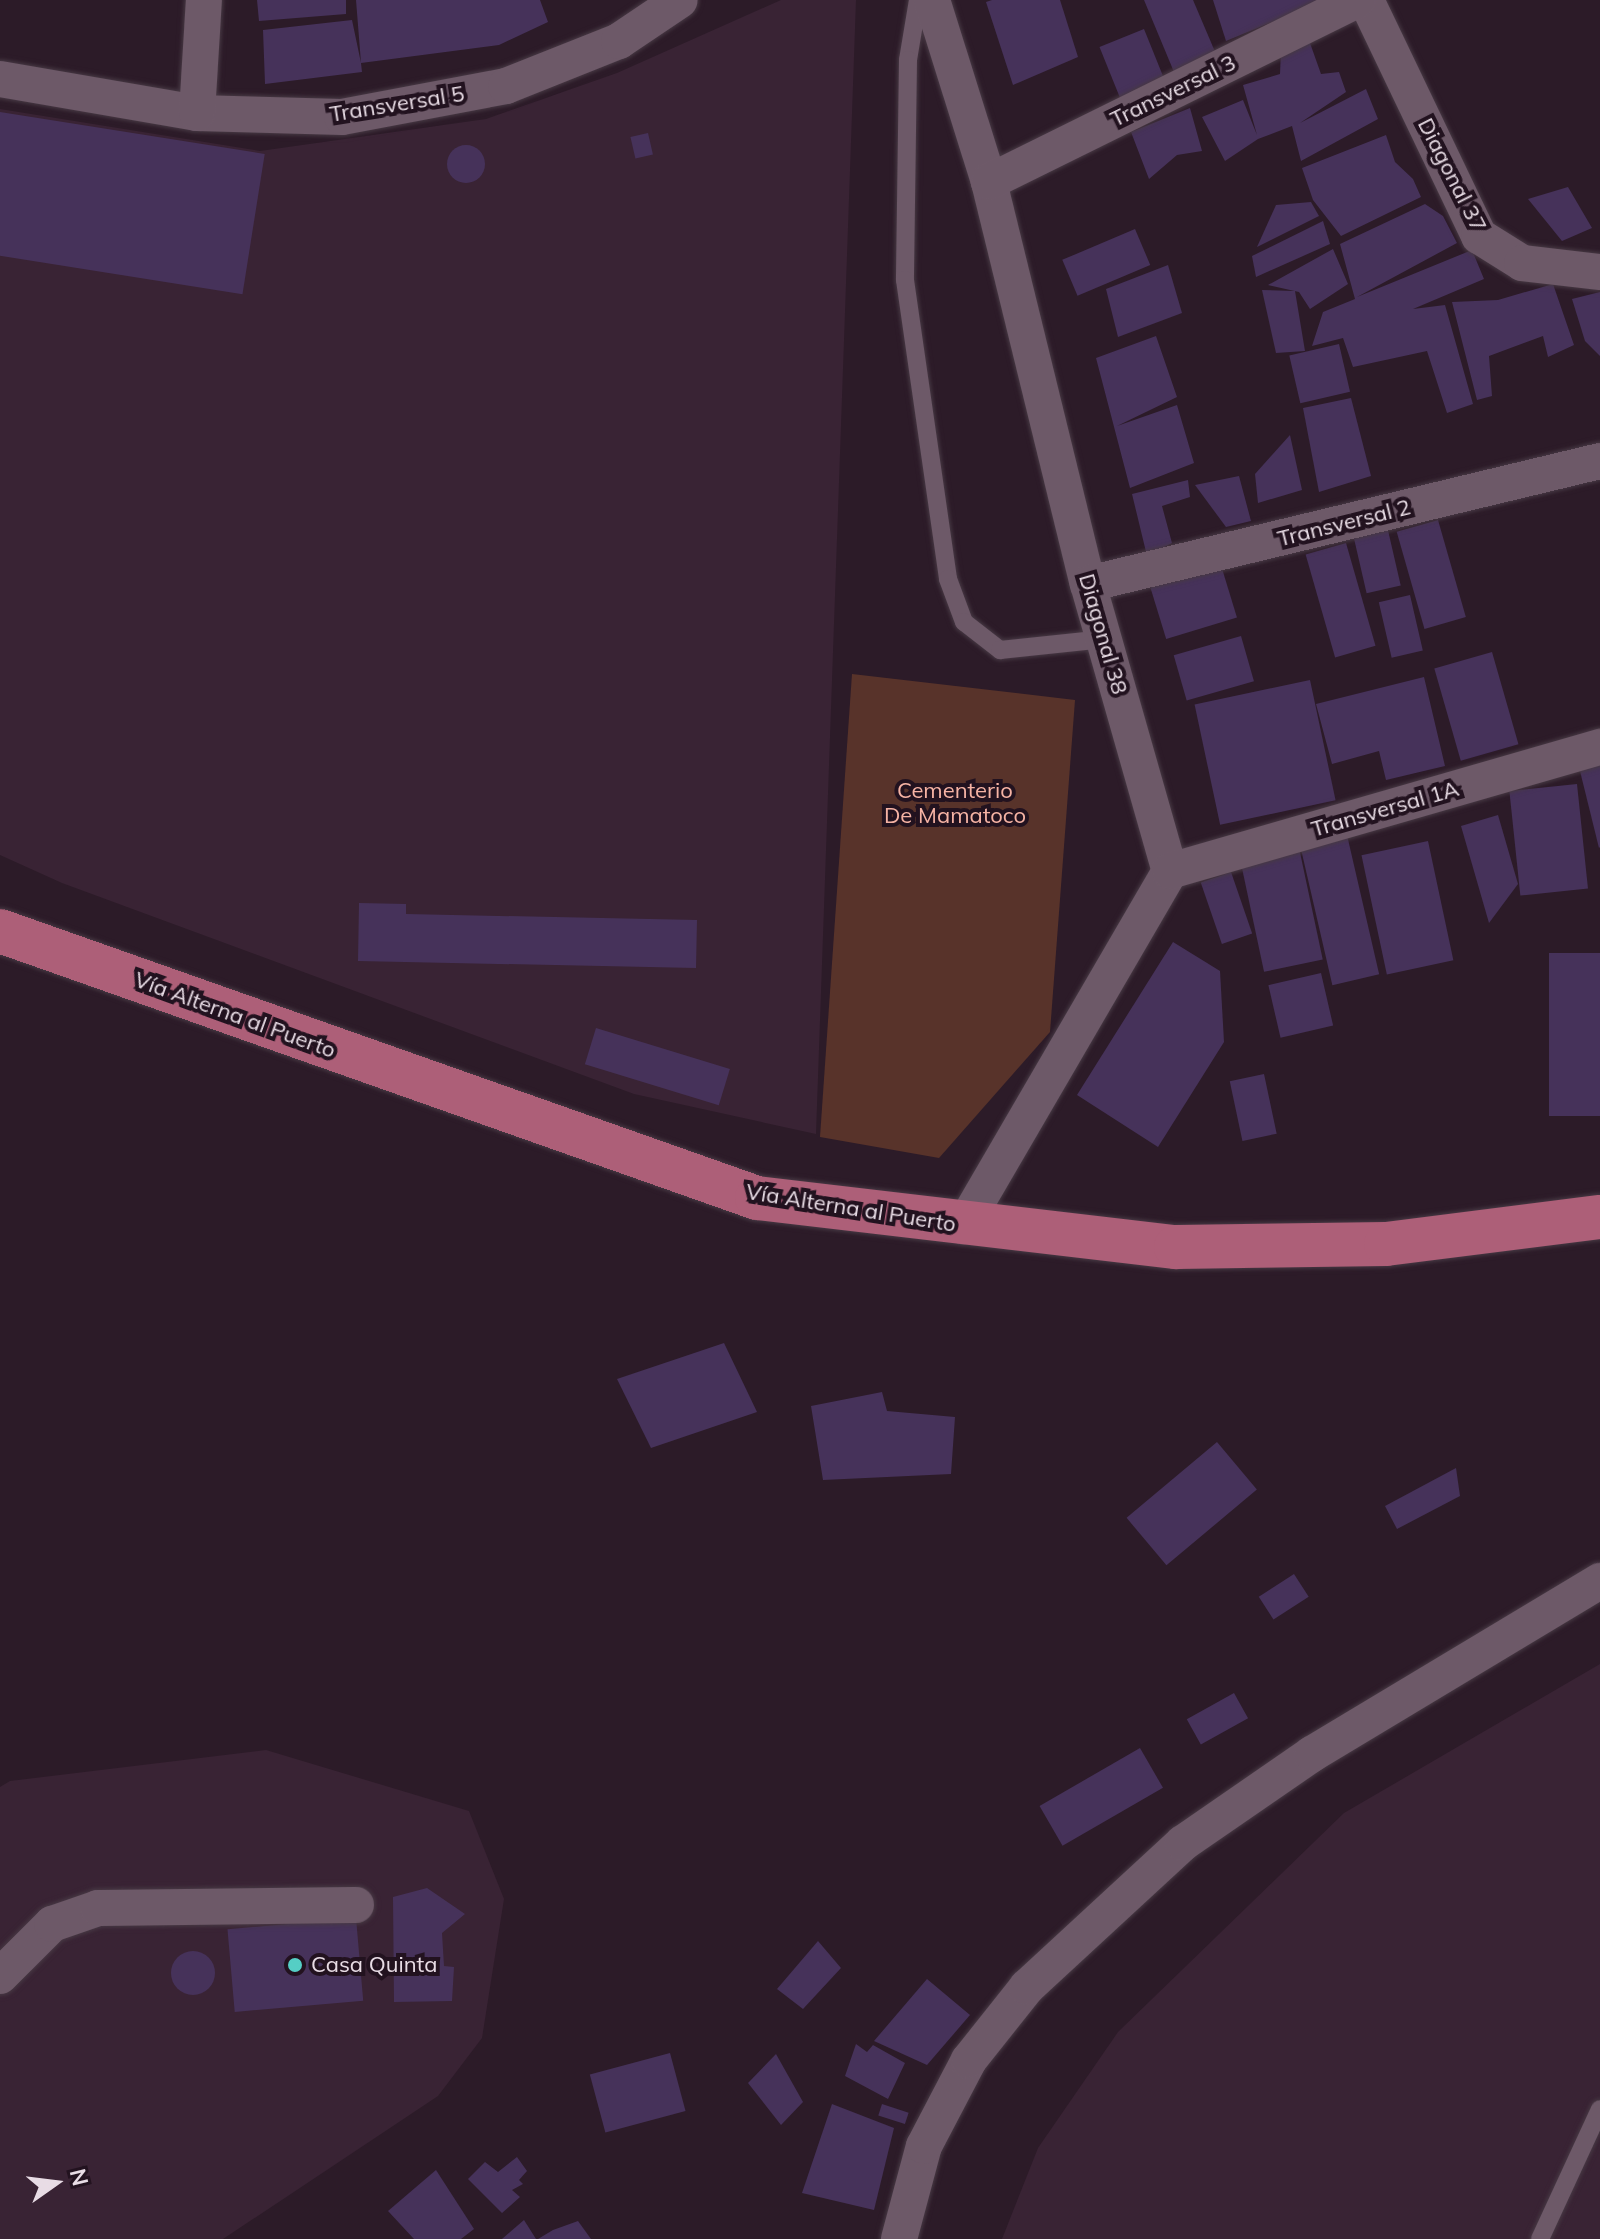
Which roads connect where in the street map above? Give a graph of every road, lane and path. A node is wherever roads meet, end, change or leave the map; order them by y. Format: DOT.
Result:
graph roads {
  1 [pos="204,0"];
  2 [pos="680,0"];
  3 [pos="918,0"];
  4 [pos="932,0"];
  5 [pos="1357,0"];
  6 [pos="1366,0"];
  7 [pos="0,79"];
  8 [pos="197,113"];
  9 [pos="989,182"];
  10 [pos="1600,272"];
  11 [pos="1600,461"];
  12 [pos="1088,584"];
  13 [pos="1104,639"];
  14 [pos="1600,747"];
  15 [pos="1170,871"];
  16 [pos="0,931"];
  17 [pos="1600,1217"];
  18 [pos="963,1226"];
  19 [pos="1600,1581"];
  20 [pos="356,1905"];
  21 [pos="0,1976"];
  22 [pos="1600,2109"];
  23 [pos="899,2239"];
  24 [pos="1540,2239"];
  1 -- 8 [label="street"];
  2 -- 8 [label="street, Transversal 5"];
  3 -- 13 [label="lane"];
  4 -- 9 [label="street, Diagonal 38"];
  5 -- 9 [label="street, Transversal 3"];
  6 -- 10 [label="street, Diagonal 37"];
  7 -- 8 [label="street, Transversal 5"];
  9 -- 12 [label="street, Diagonal 38"];
  11 -- 12 [label="street, Transversal 2"];
  12 -- 13 [label="street, Diagonal 38"];
  13 -- 15 [label="street, Diagonal 38"];
  14 -- 15 [label="street, Transversal 1A"];
  15 -- 18 [label="street"];
  16 -- 18 [label="main road, Vía Alterna al Puerto"];
  17 -- 18 [label="main road, Vía Alterna al Puerto"];
  19 -- 23 [label="street"];
  20 -- 21 [label="street"];
  22 -- 24 [label="lane"];
}
